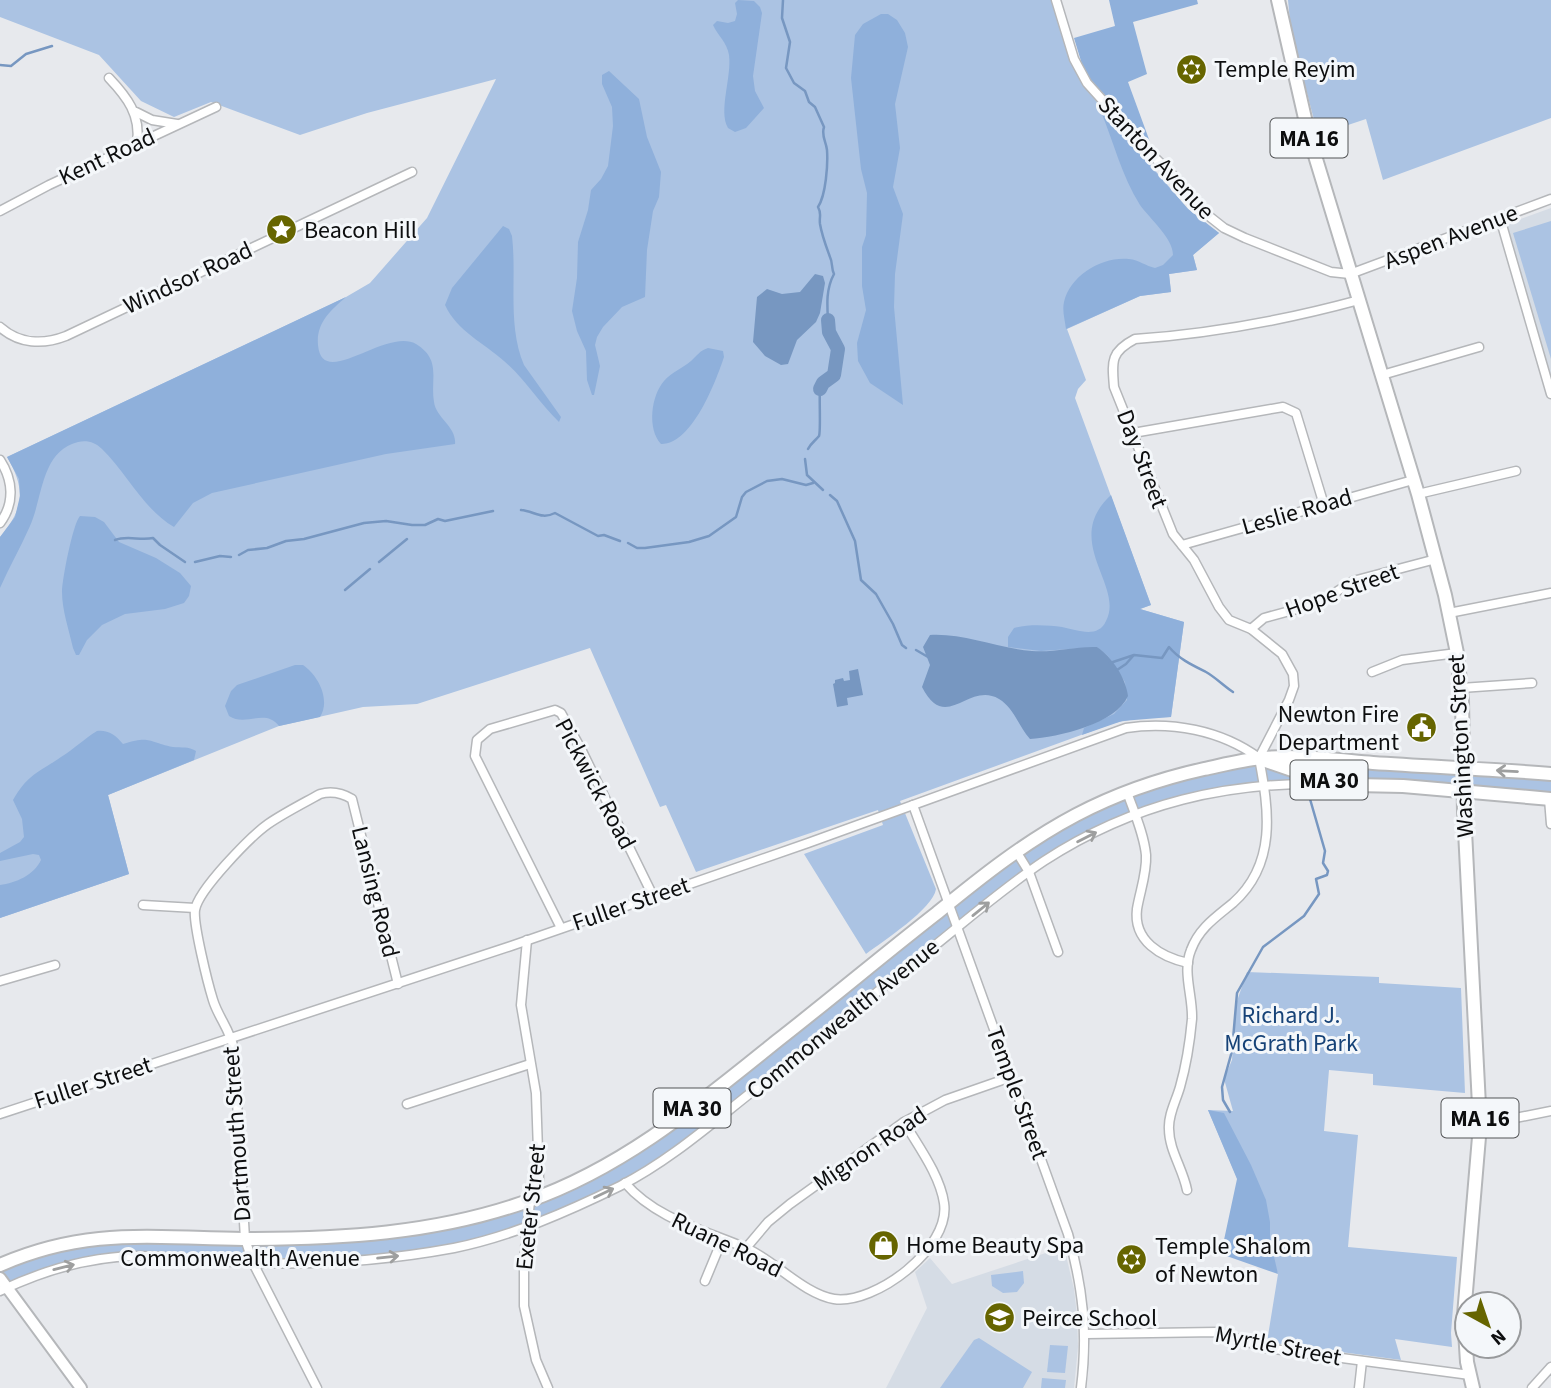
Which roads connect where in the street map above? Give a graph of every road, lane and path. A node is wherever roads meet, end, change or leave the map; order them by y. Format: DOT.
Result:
graph roads {
  1 [pos="1056,0"];
  2 [pos="1278,0"];
  3 [pos="108,78"];
  4 [pos="216,107"];
  5 [pos="134,110"];
  6 [pos="179,124"];
  7 [pos="137,143"];
  8 [pos="412,172"];
  9 [pos="1551,199"];
  10 [pos="0,211"];
  11 [pos="1500,218"];
  12 [pos="1350,274"];
  13 [pos="1359,300"];
  14 [pos="0,327"];
  15 [pos="1479,347"];
  16 [pos="1382,375"];
  17 [pos="1551,394"];
  18 [pos="1133,433"];
  19 [pos="0,460"];
  20 [pos="1516,471"];
  21 [pos="1413,480"];
  22 [pos="1418,494"];
  23 [pos="1324,505"];
  24 [pos="0,523"];
  25 [pos="1182,545"];
  26 [pos="1436,559"];
  27 [pos="1551,593"];
  28 [pos="1449,612"];
  29 [pos="1251,629"];
  30 [pos="1457,653"];
  31 [pos="1372,672"];
  32 [pos="1532,683"];
  33 [pos="1461,688"];
  34 [pos="1259,758"];
  35 [pos="1464,769"];
  36 [pos="1551,774"];
  37 [pos="1264,785"];
  38 [pos="1355,785"];
  39 [pos="1127,792"];
  40 [pos="1465,793"];
  41 [pos="1550,799"];
  42 [pos="913,805"];
  43 [pos="1134,815"];
  44 [pos="1551,824"];
  45 [pos="1016,851"];
  46 [pos="1029,872"];
  47 [pos="653,896"];
  48 [pos="949,903"];
  49 [pos="144,905"];
  50 [pos="195,908"];
  51 [pos="958,927"];
  52 [pos="561,928"];
  53 [pos="527,940"];
  54 [pos="1058,952"];
  55 [pos="1188,962"];
  56 [pos="55,965"];
  57 [pos="0,981"];
  58 [pos="398,984"];
  59 [pos="232,1038"];
  60 [pos="530,1064"];
  61 [pos="1011,1077"];
  62 [pos="407,1104"];
  63 [pos="1551,1111"];
  64 [pos="0,1114"];
  65 [pos="904,1122"];
  66 [pos="1480,1125"];
  67 [pos="625,1183"];
  68 [pos="1187,1190"];
  69 [pos="530,1201"];
  70 [pos="528,1226"];
  71 [pos="245,1239"];
  72 [pos="722,1240"];
  73 [pos="746,1248"];
  74 [pos="253,1263"];
  75 [pos="0,1265"];
  76 [pos="0,1278"];
  77 [pos="705,1281"];
  78 [pos="4,1290"];
  79 [pos="1086,1334"];
  80 [pos="1362,1361"];
  81 [pos="1549,1372"];
  82 [pos="1471,1382"];
  83 [pos="81,1388"];
  84 [pos="317,1388"];
  85 [pos="548,1388"];
  86 [pos="1082,1388"];
  87 [pos="1359,1388"];
  88 [pos="1532,1388"];
  1 -- 12 [label="street, Stanton Avenue"];
  2 -- 12 [label="main road, Washington Street / MA 16"];
  3 -- 5 [label="street"];
  4 -- 6 [label="street, Kent Road"];
  5 -- 6 [label="street"];
  5 -- 7 [label="street"];
  6 -- 7 [label="street, Kent Road"];
  7 -- 10 [label="street, Kent Road"];
  8 -- 14 [label="street, Windsor Road"];
  9 -- 11 [label="street, Aspen Avenue"];
  11 -- 12 [label="street, Aspen Avenue"];
  11 -- 17 [label="street"];
  12 -- 13 [label="main road, Washington Street / MA 16"];
  13 -- 16 [label="main road, Washington Street / MA 16"];
  13 -- 18 [label="street, Day Street"];
  15 -- 16 [label="street"];
  16 -- 21 [label="main road, Washington Street / MA 16"];
  18 -- 23 [label="street"];
  18 -- 25 [label="street, Day Street"];
  19 -- 24 [label="street"];
  20 -- 22 [label="street"];
  21 -- 22 [label="main road, Washington Street / MA 16"];
  21 -- 23 [label="street, Leslie Road"];
  22 -- 26 [label="main road, Washington Street / MA 16"];
  23 -- 25 [label="street, Leslie Road"];
  25 -- 29 [label="street, Day Street"];
  26 -- 28 [label="main road, Washington Street / MA 16"];
  26 -- 29 [label="street, Hope Street"];
  27 -- 28 [label="street"];
  28 -- 30 [label="main road, Washington Street / MA 16"];
  29 -- 34 [label="street, Day Street"];
  30 -- 31 [label="street"];
  30 -- 33 [label="main road, Washington Street / MA 16"];
  32 -- 33 [label="street"];
  33 -- 35 [label="main road, Washington Street / MA 16"];
  34 -- 35 [label="main road, Commonwealth Avenue / MA 30"];
  34 -- 37 [label="street"];
  34 -- 38 [label="main road, Commonwealth Avenue / MA 30"];
  34 -- 39 [label="main road, Commonwealth Avenue / MA 30"];
  34 -- 42 [label="street, Fuller Street"];
  36 -- 35 [label="main road, Commonwealth Avenue / MA 30, one-way"];
  35 -- 40 [label="main road, Washington Street / MA 16"];
  37 -- 38 [label="street, Commonwealth Avenue"];
  37 -- 43 [label="street, Commonwealth Avenue"];
  37 -- 55 [label="street"];
  38 -- 40 [label="main road, Commonwealth Avenue / MA 30"];
  39 -- 43 [label="street"];
  39 -- 45 [label="main road, Commonwealth Avenue / MA 30"];
  40 -- 41 [label="main road, Commonwealth Avenue / MA 30"];
  40 -- 66 [label="main road, Washington Street / MA 16"];
  41 -- 44 [label="street"];
  42 -- 47 [label="street, Fuller Street"];
  42 -- 48 [label="street, Temple Street"];
  46 -- 43 [label="street, Commonwealth Avenue, one-way"];
  43 -- 55 [label="street"];
  45 -- 46 [label="street"];
  45 -- 48 [label="main road, Commonwealth Avenue / MA 30"];
  51 -- 46 [label="street, Commonwealth Avenue, one-way"];
  46 -- 54 [label="street"];
  47 -- 52 [label="street, Fuller Street"];
  47 -- 52 [label="street, Pickwick Road"];
  48 -- 51 [label="street, Temple Street"];
  48 -- 69 [label="main road, Commonwealth Avenue / MA 30"];
  49 -- 50 [label="street"];
  50 -- 58 [label="street, Lansing Road"];
  50 -- 59 [label="street, Dartmouth Street"];
  51 -- 61 [label="street, Temple Street"];
  51 -- 67 [label="street, Commonwealth Avenue"];
  52 -- 53 [label="street, Fuller Street"];
  53 -- 58 [label="street, Fuller Street"];
  53 -- 60 [label="street, Exeter Street"];
  55 -- 68 [label="street"];
  56 -- 57 [label="street"];
  58 -- 59 [label="street, Fuller Street"];
  59 -- 64 [label="street, Fuller Street"];
  59 -- 71 [label="street, Dartmouth Street"];
  60 -- 62 [label="street"];
  60 -- 69 [label="street, Exeter Street"];
  61 -- 65 [label="street, Mignon Road"];
  61 -- 79 [label="street, Temple Street"];
  63 -- 66 [label="street"];
  65 -- 73 [label="street, Mignon Road"];
  65 -- 73 [label="street, Ruane Road"];
  66 -- 82 [label="main road, Washington Street / MA 16"];
  70 -- 67 [label="street, Commonwealth Avenue, one-way"];
  67 -- 72 [label="street, Ruane Road"];
  69 -- 70 [label="street, Exeter Street"];
  69 -- 71 [label="main road, Commonwealth Avenue / MA 30"];
  74 -- 70 [label="street, Commonwealth Avenue, one-way"];
  70 -- 85 [label="street, Exeter Street"];
  71 -- 74 [label="street, Dartmouth Street"];
  71 -- 75 [label="main road, Commonwealth Avenue / MA 30"];
  72 -- 73 [label="street, Ruane Road"];
  72 -- 77 [label="street"];
  78 -- 74 [label="street, Commonwealth Avenue, one-way"];
  74 -- 84 [label="street, Dartmouth Street"];
  76 -- 78 [label="main road"];
  78 -- 83 [label="main road"];
  79 -- 80 [label="street, Myrtle Street"];
  79 -- 86 [label="street, Temple Street"];
  80 -- 82 [label="street, Myrtle Street"];
  80 -- 87 [label="street"];
  81 -- 88 [label="street"];
}
